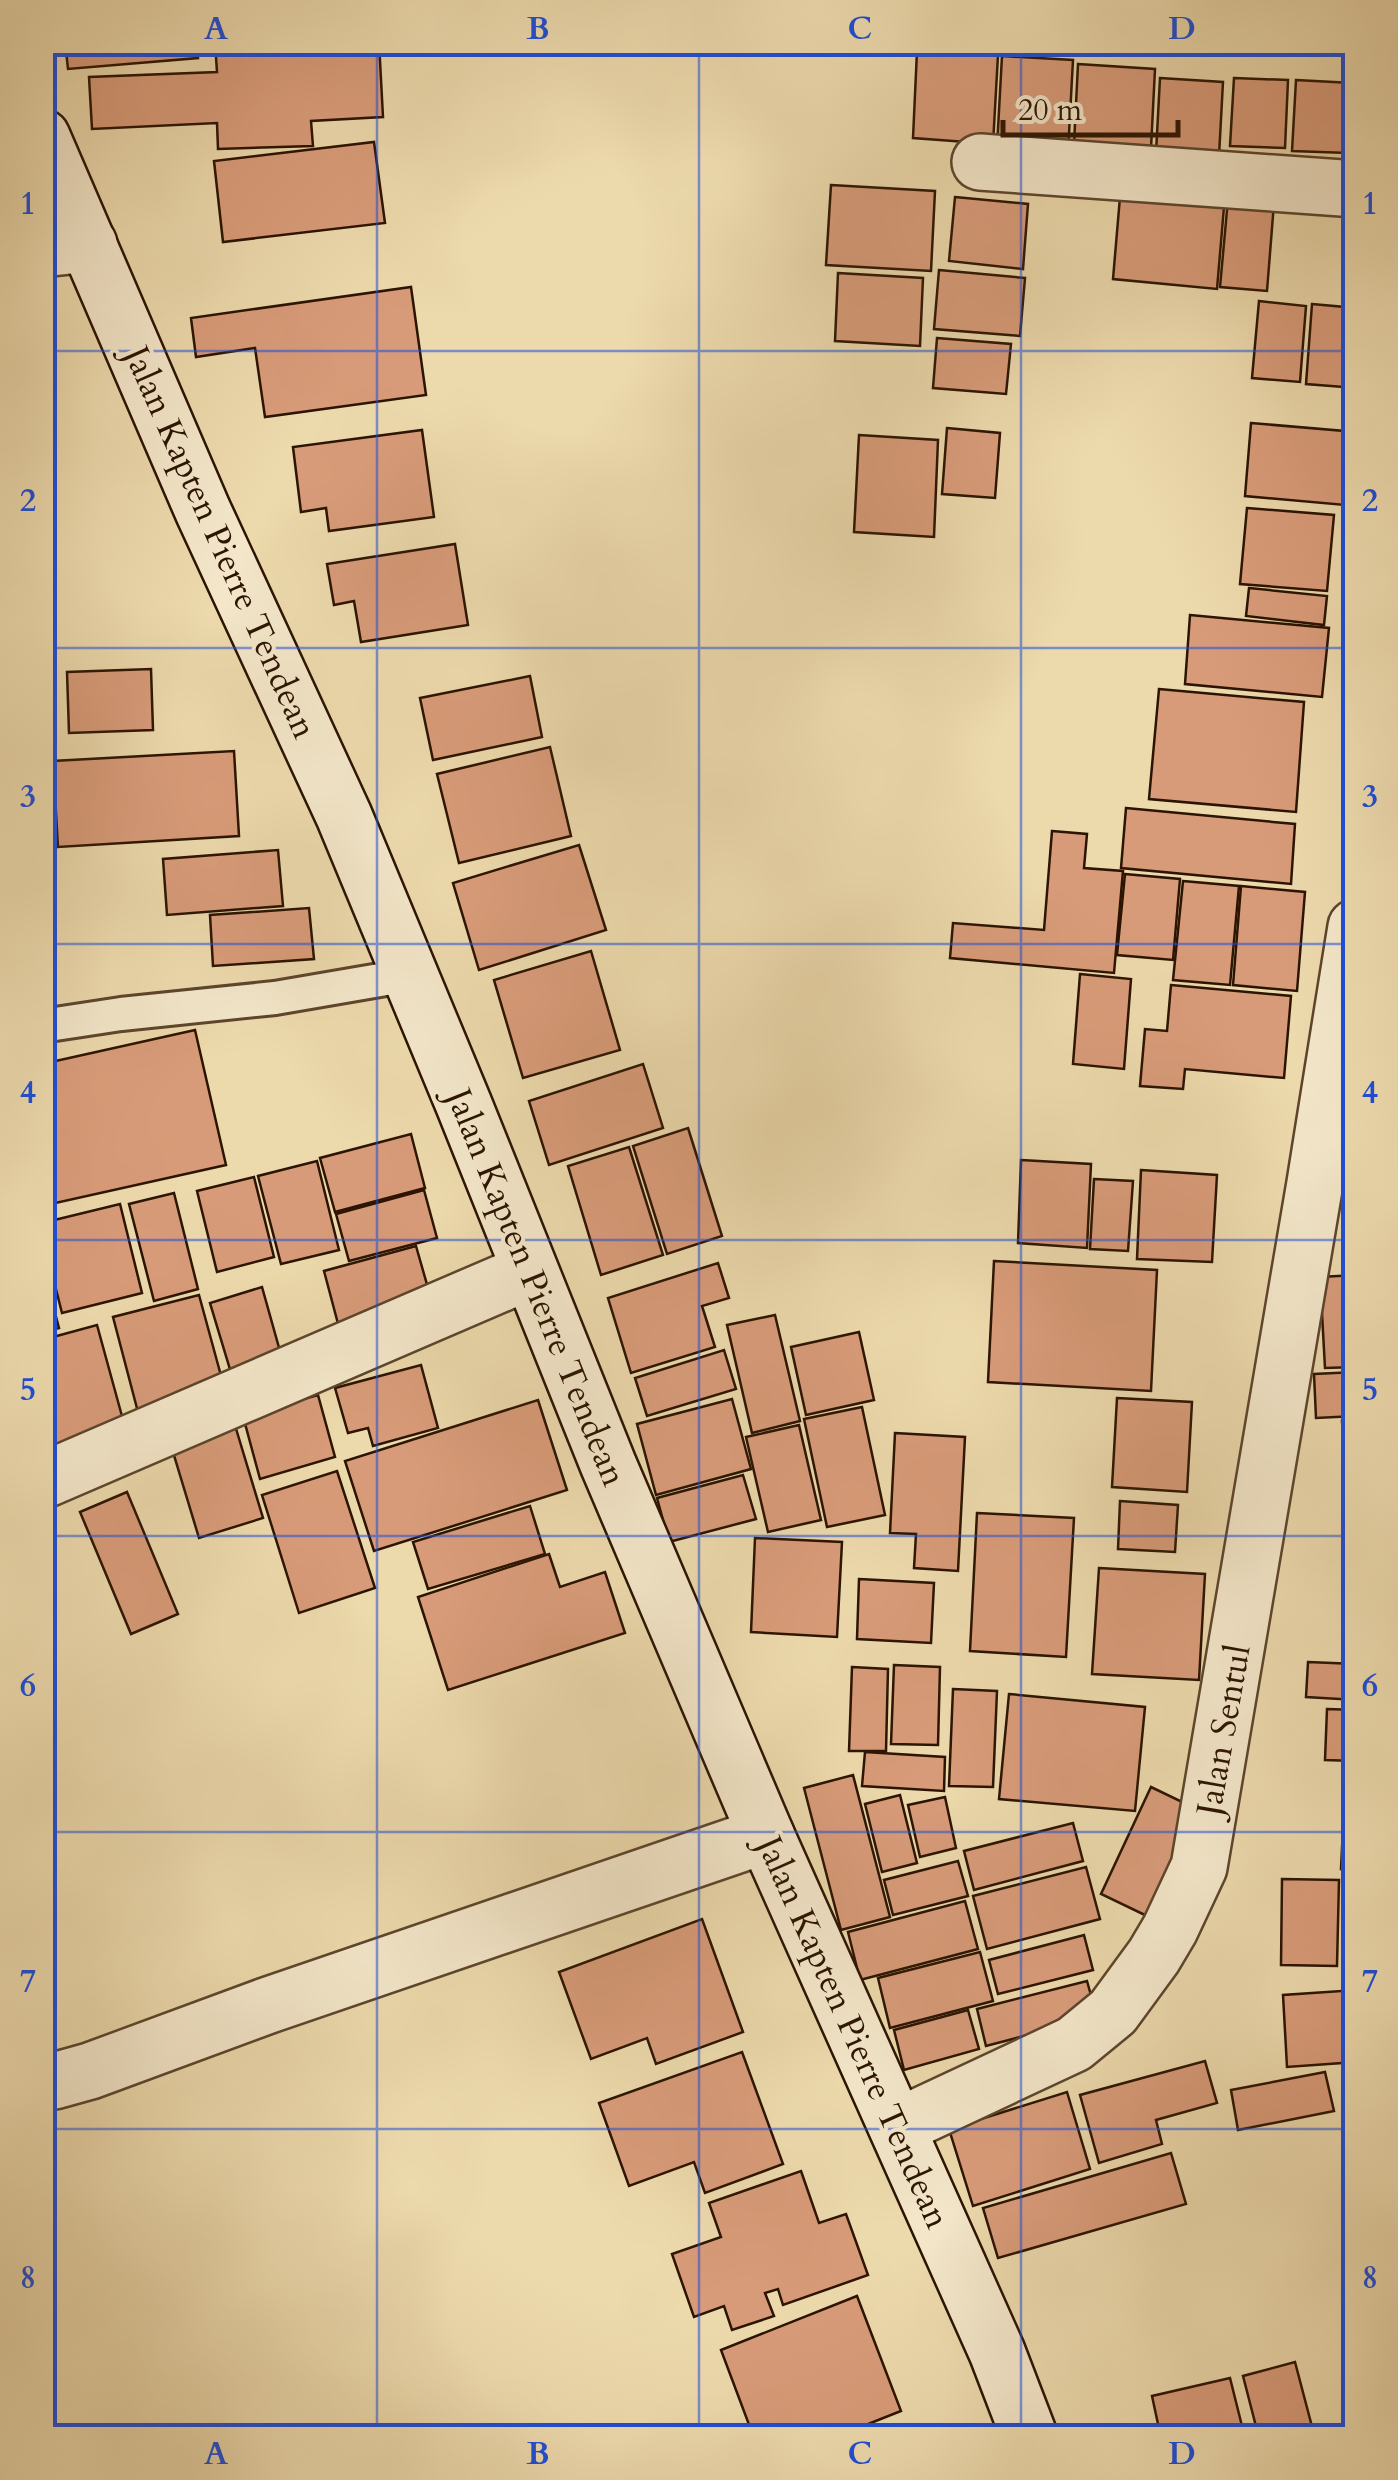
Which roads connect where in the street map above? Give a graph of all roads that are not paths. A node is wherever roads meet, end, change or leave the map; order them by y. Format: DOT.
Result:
graph roads {
  1 [pos="42,138"];
  2 [pos="980,162"];
  3 [pos="1356,189"];
  4 [pos="66,247"];
  5 [pos="1356,926"];
  6 [pos="410,974"];
  7 [pos="42,1026"];
  8 [pos="1335,1183"];
  9 [pos="530,1271"];
  10 [pos="42,1481"];
  11 [pos="766,1835"];
  12 [pos="42,2077"];
  13 [pos="897,2127"];
  14 [pos="1030,2438"];
  1 -- 4 [label="street, Jalan Kapten Pierre Tendean"];
  2 -- 3 [label="street"];
  4 -- 6 [label="street, Jalan Kapten Pierre Tendean"];
  5 -- 8 [label="street, Jalan Sentul"];
  6 -- 7 [label="lane"];
  6 -- 9 [label="street, Jalan Kapten Pierre Tendean"];
  8 -- 13 [label="street, Jalan Sentul"];
  9 -- 10 [label="street"];
  9 -- 11 [label="street, Jalan Kapten Pierre Tendean"];
  11 -- 12 [label="street"];
  11 -- 13 [label="street, Jalan Kapten Pierre Tendean"];
  13 -- 14 [label="street, Jalan Kapten Pierre Tendean"];
}
